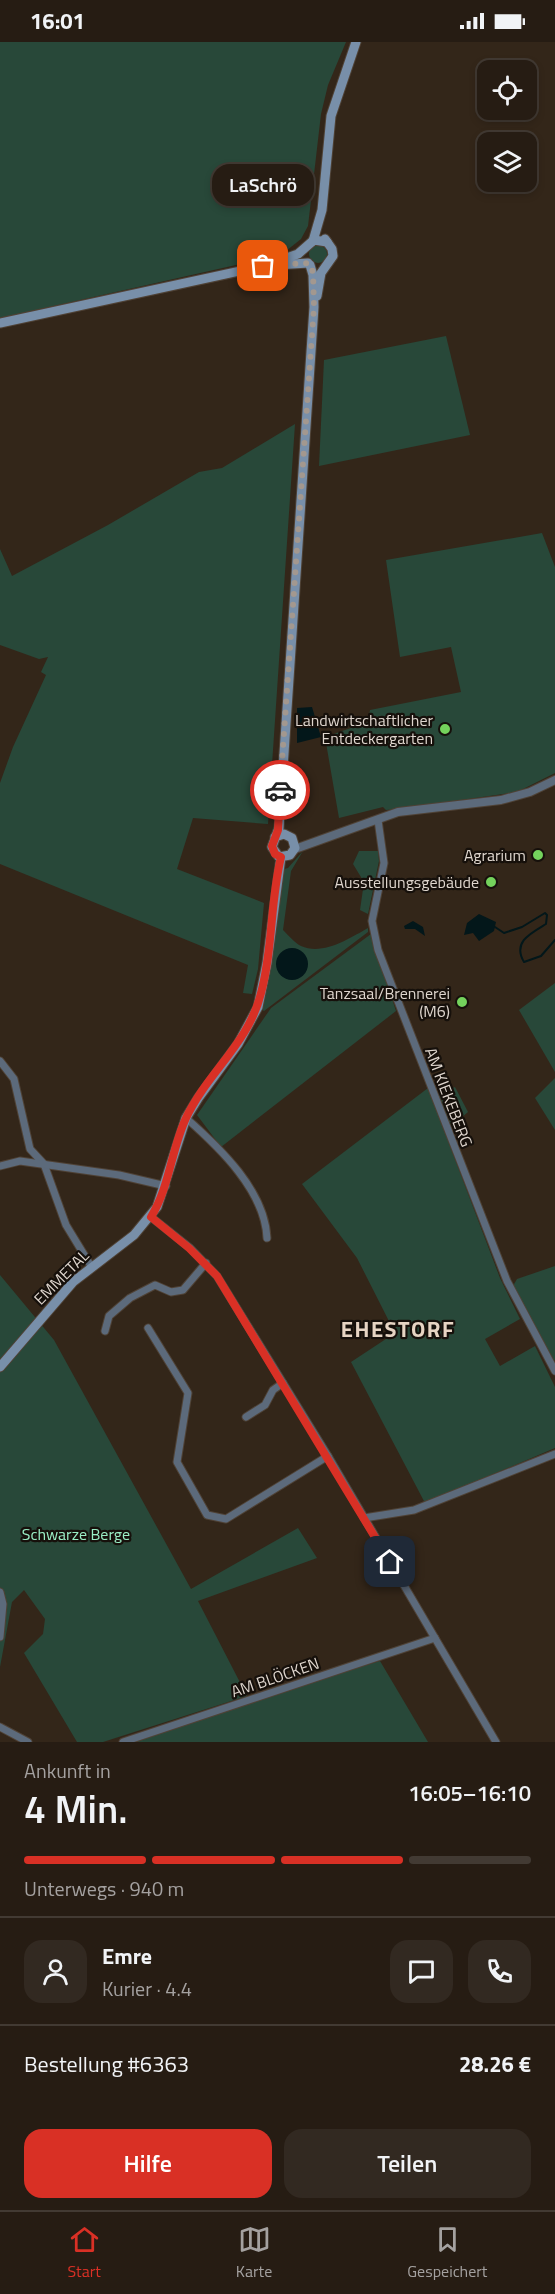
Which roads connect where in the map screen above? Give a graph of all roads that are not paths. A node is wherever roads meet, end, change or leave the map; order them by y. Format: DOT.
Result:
graph roads {
  1 [pos="356,42"];
  2 [pos="322,210"];
  3 [pos="313,241"];
  4 [pos="327,242"];
  5 [pos="305,249"];
  6 [pos="309,264"];
  7 [pos="263,266"];
  8 [pos="325,267"];
  9 [pos="314,307"];
  10 [pos="0,323"];
  11 [pos="555,780"];
  12 [pos="279,797"];
  13 [pos="378,820"];
  14 [pos="275,837"];
  15 [pos="291,837"];
  16 [pos="314,840"];
  17 [pos="295,849"];
  18 [pos="281,857"];
  19 [pos="0,1061"];
  20 [pos="186,1118"];
  21 [pos="44,1164"];
  22 [pos="0,1166"];
  23 [pos="166,1186"];
  24 [pos="151,1217"];
  25 [pos="267,1238"];
  26 [pos="206,1263"];
  27 [pos="91,1266"];
  28 [pos="148,1328"];
  29 [pos="105,1331"];
  30 [pos="0,1367"];
  31 [pos="555,1371"];
  32 [pos="284,1383"];
  33 [pos="246,1417"];
  34 [pos="555,1454"];
  35 [pos="328,1456"];
  36 [pos="364,1518"];
  37 [pos="0,1592"];
  38 [pos="0,1637"];
  39 [pos="435,1638"];
  40 [pos="0,1727"];
  41 [pos="28,1742"];
  42 [pos="123,1742"];
  43 [pos="496,1742"];
  1 -- 2 [label="main road"];
  2 -- 3 [label="main road"];
  2 -- 4 [label="main road"];
  3 -- 4 [label="main road"];
  3 -- 5 [label="main road"];
  4 -- 8 [label="main road"];
  5 -- 6 [label="main road"];
  5 -- 7 [label="main road"];
  6 -- 7 [label="main road"];
  6 -- 8 [label="main road"];
  6 -- 9 [label="main road"];
  7 -- 10 [label="main road"];
  8 -- 9 [label="main road"];
  9 -- 12 [label="main road"];
  11 -- 13 [label="street"];
  12 -- 14 [label="main road"];
  12 -- 15 [label="main road"];
  13 -- 16 [label="street"];
  13 -- 31 [label="street, AM KIEKEBERG"];
  14 -- 15 [label="main road"];
  14 -- 18 [label="main road"];
  15 -- 16 [label="street"];
  15 -- 17 [label="main road"];
  16 -- 17 [label="street"];
  17 -- 18 [label="main road"];
  18 -- 20 [label="main road"];
  19 -- 21 [label="street"];
  20 -- 23 [label="main road"];
  20 -- 25 [label="street"];
  21 -- 22 [label="street"];
  21 -- 23 [label="street"];
  21 -- 27 [label="street"];
  23 -- 24 [label="main road"];
  24 -- 26 [label="street"];
  24 -- 27 [label="main road, EMMETAL"];
  26 -- 29 [label="street"];
  26 -- 32 [label="street"];
  27 -- 30 [label="main road, EMMETAL"];
  28 -- 35 [label="street"];
  32 -- 33 [label="street"];
  32 -- 35 [label="street"];
  34 -- 36 [label="street"];
  35 -- 36 [label="street"];
  36 -- 39 [label="street"];
  37 -- 38 [label="street"];
  39 -- 42 [label="street, AM BLÖCKEN"];
  39 -- 43 [label="street"];
  40 -- 41 [label="street"];
}
